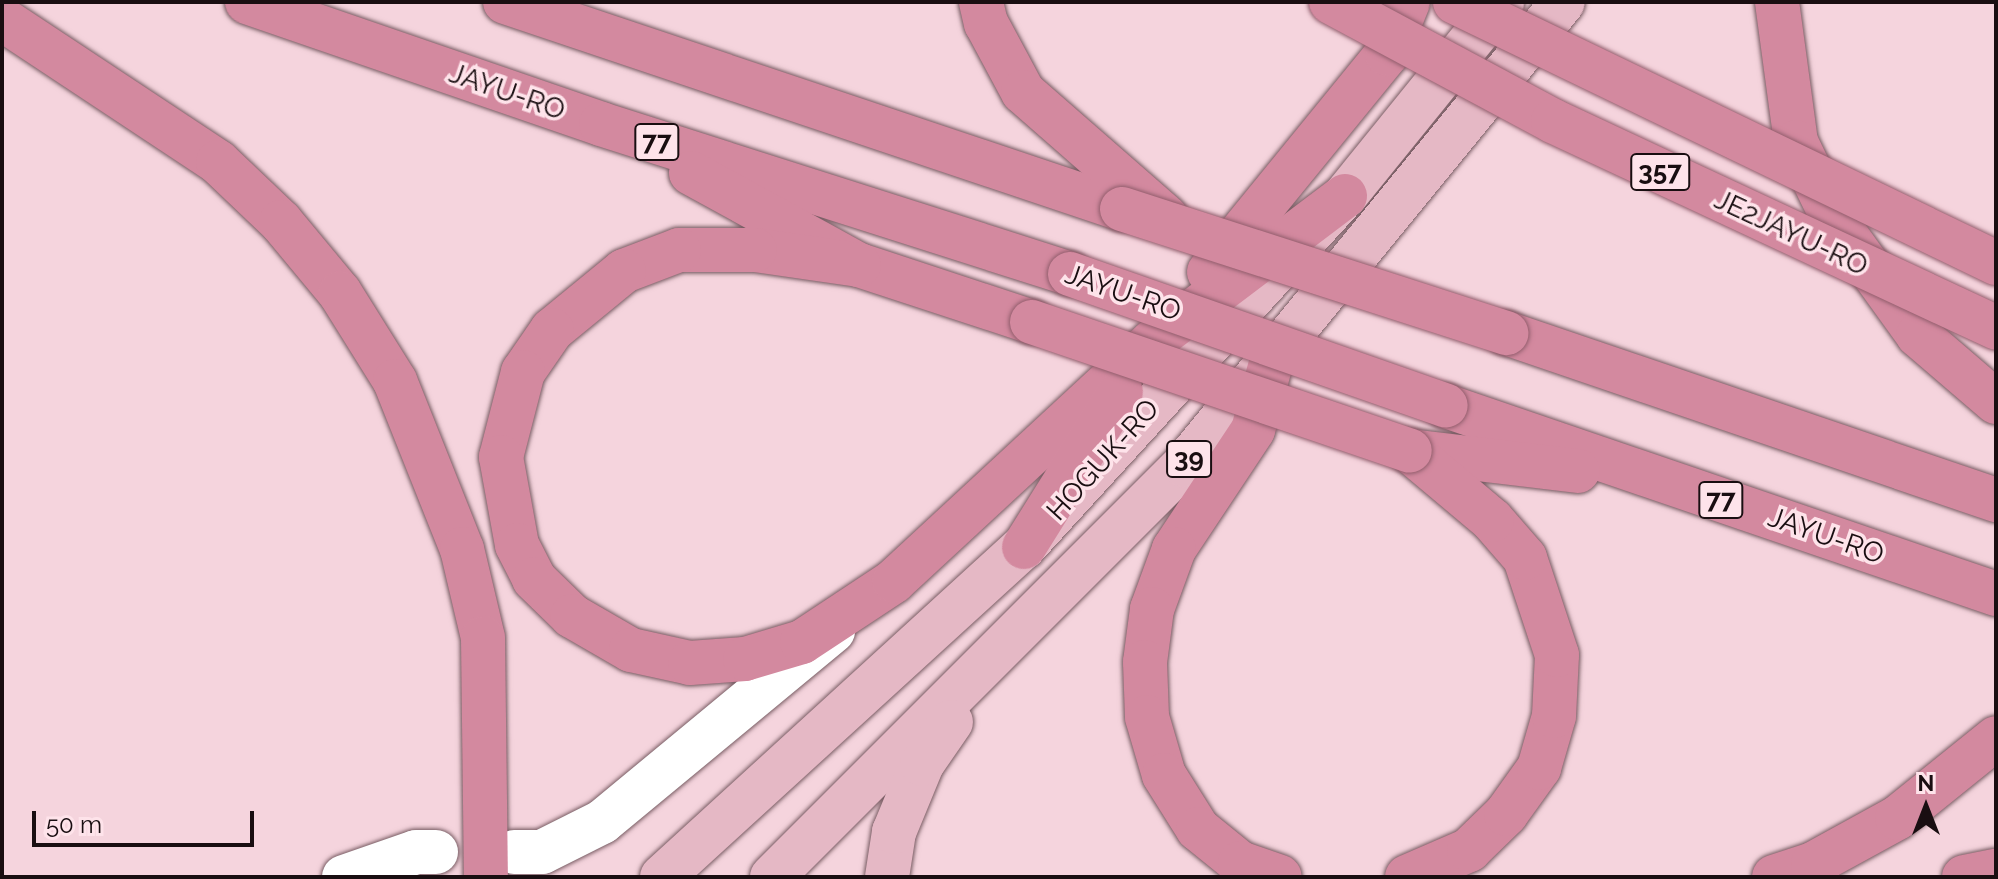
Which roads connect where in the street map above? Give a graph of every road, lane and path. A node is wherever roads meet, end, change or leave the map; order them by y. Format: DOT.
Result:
graph roads {
  1 [pos="247,2"];
  2 [pos="505,2"];
  3 [pos="981,2"];
  4 [pos="1331,2"];
  5 [pos="1408,2"];
  6 [pos="1455,2"];
  7 [pos="1502,2"];
  8 [pos="1563,2"];
  9 [pos="1777,2"];
  10 [pos="2,19"];
  11 [pos="601,124"];
  12 [pos="1345,196"];
  13 [pos="1129,199"];
  14 [pos="1996,263"];
  15 [pos="859,265"];
  16 [pos="1996,328"];
  17 [pos="1152,342"];
  18 [pos="1271,363"];
  19 [pos="1996,402"];
  20 [pos="1410,451"];
  21 [pos="1664,480"];
  22 [pos="1996,500"];
  23 [pos="1024,547"];
  24 [pos="894,581"];
  25 [pos="1996,594"];
  26 [pos="1006,641"];
  27 [pos="1996,738"];
  28 [pos="436,852"];
  29 [pos="500,864"];
  30 [pos="1996,871"];
  31 [pos="344,877"];
  32 [pos="662,877"];
  33 [pos="772,877"];
  34 [pos="887,877"];
  35 [pos="1280,877"];
  36 [pos="1407,877"];
  37 [pos="1774,877"];
  38 [pos="1964,877"];
  1 -- 11 [label="highway, JAYU-RO / 77"];
  2 -- 13 [label="highway"];
  3 -- 13 [label="highway"];
  4 -- 16 [label="highway, JE2JAYU-RO / 357, bridge"];
  5 -- 17 [label="highway"];
  6 -- 14 [label="highway, 357, bridge"];
  7 -- 12 [label="main road, HOGUK-RO / 39"];
  8 -- 18 [label="main road, HOGUK-RO / 39"];
  9 -- 19 [label="highway"];
  10 -- 29 [label="highway"];
  11 -- 15 [label="highway"];
  11 -- 21 [label="highway, JAYU-RO / 77, bridge"];
  12 -- 17 [label="highway"];
  12 -- 23 [label="main road, HOGUK-RO / 39"];
  13 -- 22 [label="highway, bridge"];
  15 -- 20 [label="highway, bridge"];
  15 -- 24 [label="highway"];
  17 -- 23 [label="highway"];
  17 -- 24 [label="highway"];
  18 -- 26 [label="main road, HOGUK-RO / 39"];
  18 -- 35 [label="highway"];
  20 -- 21 [label="highway"];
  20 -- 36 [label="highway"];
  21 -- 25 [label="highway, JAYU-RO / 77"];
  23 -- 32 [label="main road, HOGUK-RO / 39"];
  24 -- 29 [label="street"];
  26 -- 33 [label="main road, HOGUK-RO / 39"];
  26 -- 34 [label="main road"];
  27 -- 37 [label="highway"];
  28 -- 31 [label="street"];
  30 -- 38 [label="highway"];
}
